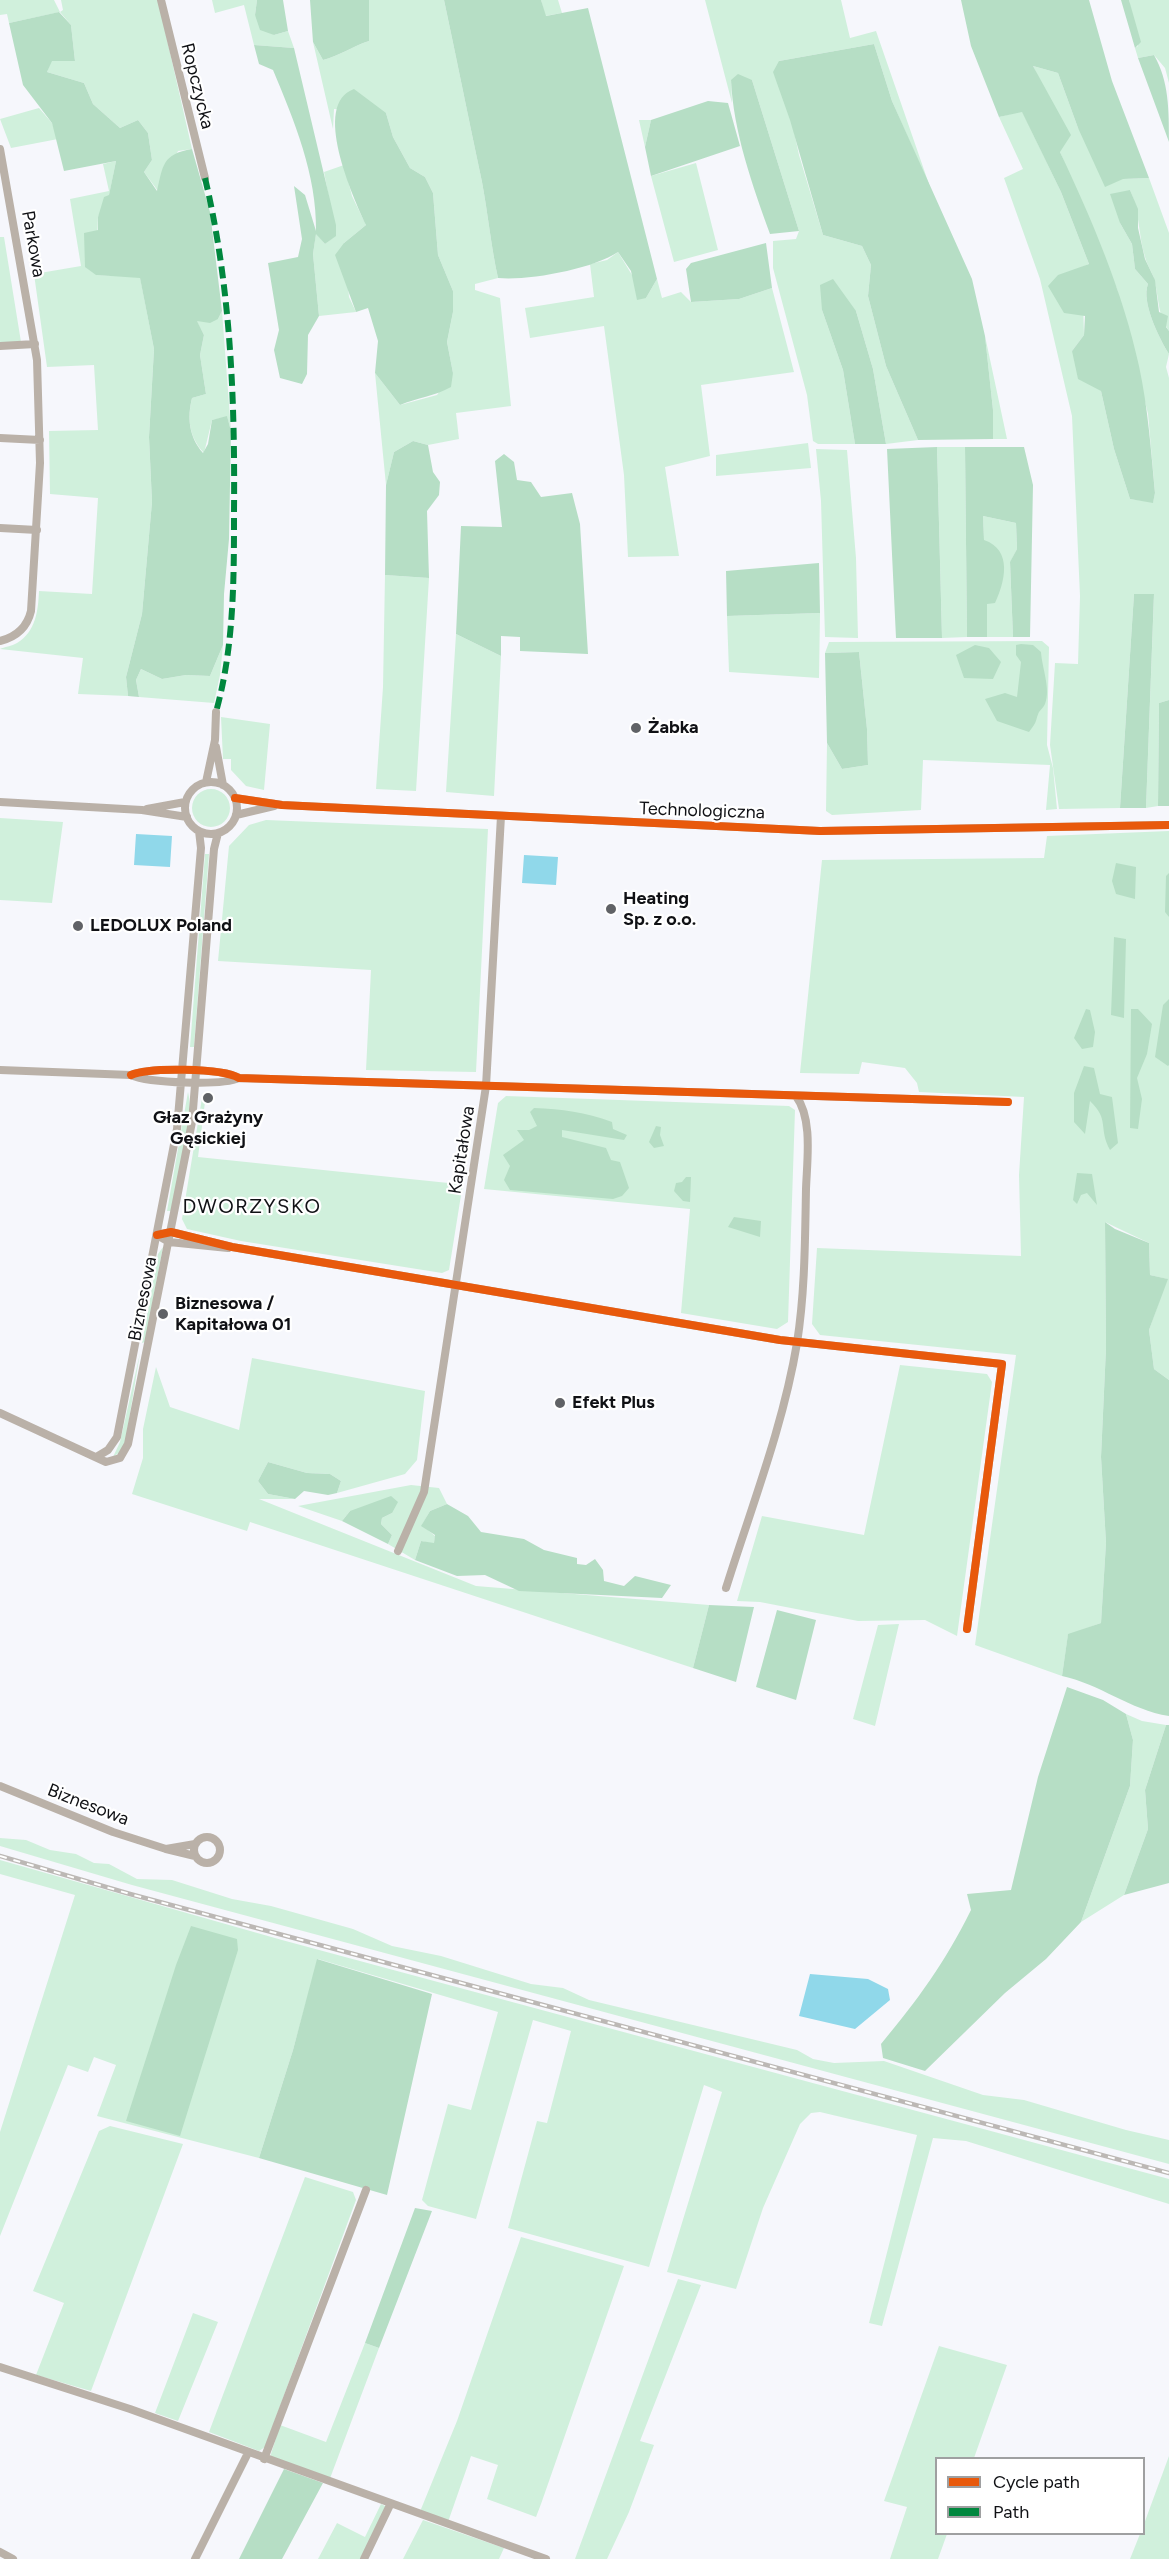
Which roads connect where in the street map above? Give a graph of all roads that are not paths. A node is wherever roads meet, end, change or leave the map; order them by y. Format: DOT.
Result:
graph roads {
  1 [pos="161,0"];
  2 [pos="0,149"];
  3 [pos="205,178"];
  4 [pos="35,344"];
  5 [pos="0,346"];
  6 [pos="0,438"];
  7 [pos="40,440"];
  8 [pos="0,528"];
  9 [pos="37,530"];
  10 [pos="0,641"];
  11 [pos="216,712"];
  12 [pos="215,740"];
  13 [pos="206,782"];
  14 [pos="223,784"];
  15 [pos="235,798"];
  16 [pos="0,802"];
  17 [pos="185,802"];
  18 [pos="282,805"];
  19 [pos="142,810"];
  20 [pos="236,815"];
  21 [pos="501,816"];
  22 [pos="187,817"];
  23 [pos="1169,825"];
  24 [pos="199,831"];
  25 [pos="218,833"];
  26 [pos="0,1070"];
  27 [pos="183,1071"];
  28 [pos="196,1072"];
  29 [pos="131,1075"];
  30 [pos="239,1078"];
  31 [pos="183,1081"];
  32 [pos="196,1081"];
  33 [pos="486,1086"];
  34 [pos="796,1096"];
  35 [pos="1008,1102"];
  36 [pos="171,1232"];
  37 [pos="157,1235"];
  38 [pos="169,1242"];
  39 [pos="232,1247"];
  40 [pos="456,1286"];
  41 [pos="797,1343"];
  42 [pos="0,1413"];
  43 [pos="98,1456"];
  44 [pos="398,1551"];
  45 [pos="726,1588"];
  46 [pos="967,1629"];
  47 [pos="0,1786"];
  48 [pos="195,1844"];
  49 [pos="166,1849"];
  50 [pos="195,1856"];
  51 [pos="366,2190"];
  52 [pos="0,2367"];
  53 [pos="248,2453"];
  54 [pos="264,2459"];
  55 [pos="390,2505"];
  56 [pos="0,2552"];
  57 [pos="13,2559"];
  58 [pos="195,2559"];
  59 [pos="364,2559"];
  60 [pos="546,2559"];
  1 -- 3 [label="street, Ropczycka"];
  2 -- 4 [label="street, Parkowa"];
  4 -- 5 [label="street"];
  4 -- 7 [label="street, Parkowa"];
  6 -- 7 [label="street"];
  7 -- 9 [label="street, Parkowa"];
  8 -- 9 [label="street"];
  9 -- 10 [label="street, Parkowa"];
  11 -- 12 [label="street"];
  12 -- 13 [label="street"];
  12 -- 14 [label="street"];
  13 -- 14 [label="street"];
  13 -- 17 [label="street"];
  14 -- 15 [label="street"];
  15 -- 18 [label="street, Technologiczna"];
  15 -- 20 [label="street"];
  16 -- 19 [label="street"];
  17 -- 19 [label="street"];
  17 -- 22 [label="street"];
  18 -- 20 [label="street, Technologiczna"];
  18 -- 21 [label="street, Technologiczna"];
  19 -- 22 [label="street"];
  20 -- 25 [label="street"];
  21 -- 23 [label="street, Technologiczna"];
  21 -- 33 [label="street, Kapitałowa"];
  22 -- 24 [label="street"];
  24 -- 25 [label="street"];
  24 -- 27 [label="street, Biznesowa"];
  25 -- 28 [label="street, Biznesowa"];
  26 -- 29 [label="street"];
  27 -- 28 [label="street"];
  27 -- 29 [label="street"];
  27 -- 31 [label="street, Biznesowa"];
  28 -- 30 [label="street"];
  28 -- 32 [label="street, Biznesowa"];
  29 -- 31 [label="street"];
  30 -- 32 [label="street"];
  30 -- 33 [label="street"];
  31 -- 32 [label="street"];
  31 -- 37 [label="street, Biznesowa"];
  32 -- 36 [label="street, Biznesowa"];
  33 -- 34 [label="street"];
  33 -- 40 [label="street, Kapitałowa"];
  34 -- 35 [label="street"];
  34 -- 41 [label="street"];
  36 -- 37 [label="street"];
  36 -- 38 [label="street, Biznesowa"];
  36 -- 39 [label="street"];
  37 -- 38 [label="street"];
  37 -- 43 [label="street, Biznesowa"];
  38 -- 39 [label="street"];
  38 -- 43 [label="street, Biznesowa"];
  39 -- 40 [label="street"];
  40 -- 41 [label="street"];
  40 -- 44 [label="street, Kapitałowa"];
  41 -- 45 [label="street"];
  41 -- 46 [label="street"];
  42 -- 43 [label="street, Biznesowa"];
  47 -- 49 [label="street, Biznesowa"];
  48 -- 49 [label="street"];
  48 -- 50 [label="street"];
  48 -- 50 [label="street"];
  49 -- 50 [label="street, Biznesowa"];
  51 -- 54 [label="street"];
  52 -- 53 [label="street"];
  53 -- 54 [label="street"];
  53 -- 58 [label="street"];
  54 -- 55 [label="street"];
  55 -- 59 [label="street"];
  55 -- 60 [label="street"];
  56 -- 57 [label="street"];
}
